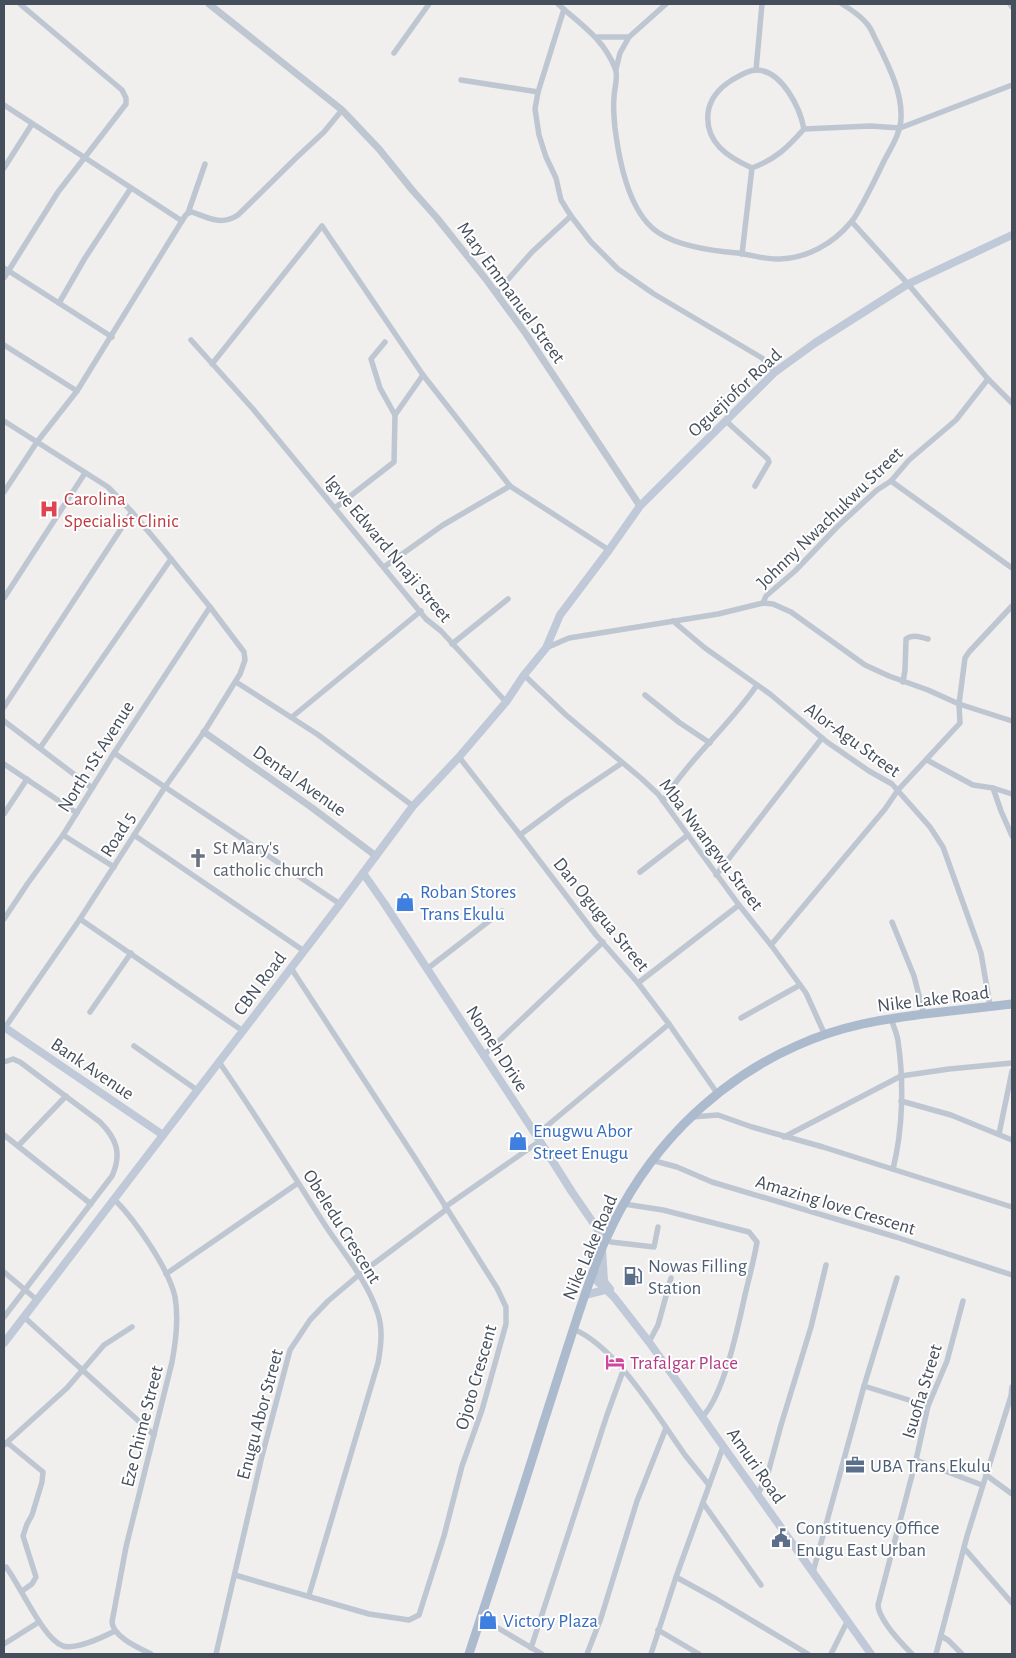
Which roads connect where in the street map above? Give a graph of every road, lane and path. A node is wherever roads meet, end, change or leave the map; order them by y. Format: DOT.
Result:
graph roads {
  1 [pos="20,4"];
  2 [pos="429,4"];
  3 [pos="558,4"];
  4 [pos="666,4"];
  5 [pos="762,4"];
  6 [pos="842,4"];
  7 [pos="212,5"];
  8 [pos="564,9"];
  9 [pos="598,37"];
  10 [pos="629,37"];
  11 [pos="394,53"];
  12 [pos="616,70"];
  13 [pos="756,70"];
  14 [pos="461,80"];
  15 [pos="1012,85"];
  16 [pos="538,92"];
  17 [pos="4,105"];
  18 [pos="342,110"];
  19 [pos="32,124"];
  20 [pos="900,128"];
  21 [pos="804,129"];
  22 [pos="85,158"];
  23 [pos="205,164"];
  24 [pos="4,168"];
  25 [pos="752,168"];
  26 [pos="131,188"];
  27 [pos="188,212"];
  28 [pos="571,216"];
  29 [pos="182,222"];
  30 [pos="852,222"];
  31 [pos="1012,235"];
  32 [pos="742,254"];
  33 [pos="6,269"];
  34 [pos="4,278"];
  35 [pos="908,284"];
  36 [pos="496,293"];
  37 [pos="60,303"];
  38 [pos="112,337"];
  39 [pos="191,340"];
  40 [pos="385,342"];
  41 [pos="4,345"];
  42 [pos="212,364"];
  43 [pos="775,372"];
  44 [pos="423,375"];
  45 [pos="988,379"];
  46 [pos="77,391"];
  47 [pos="1012,403"];
  48 [pos="395,415"];
  49 [pos="4,421"];
  50 [pos="726,421"];
  51 [pos="37,442"];
  52 [pos="85,473"];
  53 [pos="891,480"];
  54 [pos="510,486"];
  55 [pos="754,486"];
  56 [pos="4,492"];
  57 [pos="640,506"];
  58 [pos="335,508"];
  59 [pos="132,512"];
  60 [pos="609,550"];
  61 [pos="171,559"];
  62 [pos="384,568"];
  63 [pos="1012,568"];
  64 [pos="4,598"];
  65 [pos="508,599"];
  66 [pos="763,603"];
  67 [pos="1012,606"];
  68 [pos="210,607"];
  69 [pos="421,611"];
  70 [pos="673,621"];
  71 [pos="928,639"];
  72 [pos="452,644"];
  73 [pos="546,648"];
  74 [pos="524,675"];
  75 [pos="236,682"];
  76 [pos="903,682"];
  77 [pos="757,685"];
  78 [pos="645,695"];
  79 [pos="506,702"];
  80 [pos="959,704"];
  81 [pos="4,707"];
  82 [pos="292,717"];
  83 [pos="4,721"];
  84 [pos="1012,722"];
  85 [pos="204,732"];
  86 [pos="822,738"];
  87 [pos="710,743"];
  88 [pos="40,748"];
  89 [pos="114,753"];
  90 [pos="460,757"];
  91 [pos="927,760"];
  92 [pos="622,763"];
  93 [pos="4,764"];
  94 [pos="27,779"];
  95 [pos="165,787"];
  96 [pos="92,788"];
  97 [pos="993,788"];
  98 [pos="898,790"];
  99 [pos="1012,794"];
  100 [pos="663,801"];
  101 [pos="413,806"];
  102 [pos="76,812"];
  103 [pos="4,814"];
  104 [pos="520,834"];
  105 [pos="63,835"];
  106 [pos="134,835"];
  107 [pos="688,835"];
  108 [pos="1012,836"];
  109 [pos="376,856"];
  110 [pos="114,867"];
  111 [pos="640,872"];
  112 [pos="363,874"];
  113 [pos="716,874"];
  114 [pos="340,904"];
  115 [pos="739,906"];
  116 [pos="502,911"];
  117 [pos="80,919"];
  118 [pos="4,920"];
  119 [pos="892,922"];
  120 [pos="602,942"];
  121 [pos="771,944"];
  122 [pos="304,951"];
  123 [pos="131,953"];
  124 [pos="292,968"];
  125 [pos="427,969"];
  126 [pos="638,982"];
  127 [pos="800,985"];
  128 [pos="1012,1004"];
  129 [pos="990,1006"];
  130 [pos="90,1012"];
  131 [pos="924,1015"];
  132 [pos="741,1018"];
  133 [pos="891,1018"];
  134 [pos="669,1024"];
  135 [pos="4,1028"];
  136 [pos="243,1031"];
  137 [pos="825,1035"];
  138 [pos="134,1046"];
  139 [pos="483,1056"];
  140 [pos="4,1062"];
  141 [pos="219,1062"];
  142 [pos="1012,1063"];
  143 [pos="1012,1071"];
  144 [pos="900,1076"];
  145 [pos="197,1090"];
  146 [pos="717,1093"];
  147 [pos="66,1096"];
  148 [pos="901,1101"];
  149 [pos="690,1118"];
  150 [pos="999,1134"];
  151 [pos="4,1135"];
  152 [pos="164,1135"];
  153 [pos="784,1137"];
  154 [pos="538,1138"];
  155 [pos="1012,1140"];
  156 [pos="18,1146"];
  157 [pos="651,1160"];
  158 [pos="893,1169"];
  159 [pos="298,1183"];
  160 [pos="115,1200"];
  161 [pos="91,1204"];
  162 [pos="624,1204"];
  163 [pos="1012,1207"];
  164 [pos="446,1208"];
  165 [pos="658,1227"];
  166 [pos="605,1240"];
  167 [pos="602,1249"];
  168 [pos="826,1264"];
  169 [pos="4,1272"];
  170 [pos="593,1273"];
  171 [pos="166,1274"];
  172 [pos="360,1274"];
  173 [pos="1012,1276"];
  174 [pos="672,1278"];
  175 [pos="897,1278"];
  176 [pos="605,1285"];
  177 [pos="24,1290"];
  178 [pos="585,1294"];
  179 [pos="37,1300"];
  180 [pos="963,1301"];
  181 [pos="4,1317"];
  182 [pos="24,1317"];
  183 [pos="132,1327"];
  184 [pos="573,1330"];
  185 [pos="649,1342"];
  186 [pos="4,1343"];
  187 [pos="83,1370"];
  188 [pos="623,1371"];
  189 [pos="864,1386"];
  190 [pos="1012,1387"];
  191 [pos="1012,1397"];
  192 [pos="928,1406"];
  193 [pos="703,1416"];
  194 [pos="666,1428"];
  195 [pos="154,1434"];
  196 [pos="4,1444"];
  197 [pos="723,1447"];
  198 [pos="916,1460"];
  199 [pos="986,1475"];
  200 [pos="709,1485"];
  201 [pos="982,1485"];
  202 [pos="758,1494"];
  203 [pos="1012,1494"];
  204 [pos="703,1504"];
  205 [pos="964,1548"];
  206 [pos="4,1567"];
  207 [pos="813,1572"];
  208 [pos="235,1575"];
  209 [pos="676,1577"];
  210 [pos="761,1585"];
  211 [pos="22,1591"];
  212 [pos="309,1595"];
  213 [pos="1012,1604"];
  214 [pos="481,1618"];
  215 [pos="39,1622"];
  216 [pos="847,1622"];
  217 [pos="114,1629"];
  218 [pos="658,1630"];
  219 [pos="941,1636"];
  220 [pos="4,1644"];
  221 [pos="531,1648"];
  222 [pos="151,1654"];
  223 [pos="216,1654"];
  224 [pos="470,1654"];
  225 [pos="542,1654"];
  226 [pos="587,1654"];
  227 [pos="651,1654"];
  228 [pos="699,1654"];
  229 [pos="808,1654"];
  230 [pos="831,1654"];
  231 [pos="871,1654"];
  232 [pos="912,1654"];
  233 [pos="936,1654"];
  234 [pos="962,1654"];
  1 -- 22 [label="street"];
  2 -- 11 [label="street"];
  3 -- 8 [label="street"];
  4 -- 10 [label="street"];
  5 -- 13 [label="street"];
  6 -- 20 [label="street"];
  7 -- 18 [label="street, Mary Emmanuel Street"];
  8 -- 9 [label="street"];
  8 -- 16 [label="street"];
  9 -- 10 [label="street"];
  9 -- 12 [label="street"];
  10 -- 12 [label="street"];
  12 -- 32 [label="street"];
  13 -- 21 [label="street"];
  13 -- 25 [label="street"];
  14 -- 16 [label="street"];
  15 -- 20 [label="street"];
  16 -- 28 [label="street"];
  17 -- 19 [label="street"];
  18 -- 27 [label="street"];
  18 -- 36 [label="street, Mary Emmanuel Street"];
  19 -- 22 [label="street"];
  19 -- 24 [label="street"];
  20 -- 21 [label="street"];
  20 -- 30 [label="street"];
  21 -- 25 [label="street"];
  22 -- 26 [label="street"];
  22 -- 33 [label="street"];
  23 -- 27 [label="street"];
  25 -- 32 [label="street"];
  26 -- 29 [label="street"];
  26 -- 37 [label="street"];
  27 -- 29 [label="street"];
  28 -- 36 [label="street"];
  28 -- 43 [label="street"];
  29 -- 38 [label="street"];
  30 -- 32 [label="street"];
  30 -- 35 [label="street"];
  31 -- 35 [label="main road, Oguejiofor Road"];
  33 -- 34 [label="street"];
  33 -- 37 [label="street"];
  35 -- 43 [label="main road, Oguejiofor Road"];
  35 -- 45 [label="street"];
  36 -- 57 [label="street, Mary Emmanuel Street"];
  37 -- 38 [label="street"];
  38 -- 46 [label="street"];
  39 -- 42 [label="street, Igwe Edward Nnaji Street"];
  40 -- 48 [label="street"];
  41 -- 46 [label="street"];
  42 -- 44 [label="street"];
  42 -- 58 [label="street, Igwe Edward Nnaji Street"];
  43 -- 50 [label="main road, Oguejiofor Road"];
  44 -- 48 [label="street"];
  44 -- 54 [label="street"];
  45 -- 47 [label="street"];
  45 -- 53 [label="street, Johnny Nwachukwu Street"];
  46 -- 51 [label="street"];
  48 -- 58 [label="street"];
  49 -- 51 [label="street"];
  50 -- 55 [label="street"];
  50 -- 57 [label="main road, Oguejiofor Road"];
  51 -- 52 [label="street"];
  51 -- 56 [label="street"];
  52 -- 59 [label="street"];
  52 -- 64 [label="street"];
  53 -- 63 [label="street"];
  53 -- 66 [label="street, Johnny Nwachukwu Street"];
  54 -- 60 [label="street"];
  54 -- 62 [label="street"];
  57 -- 60 [label="main road, Oguejiofor Road"];
  58 -- 62 [label="street, Igwe Edward Nnaji Street"];
  59 -- 61 [label="street"];
  59 -- 81 [label="street"];
  60 -- 73 [label="main road, Oguejiofor Road"];
  61 -- 68 [label="street"];
  61 -- 88 [label="street"];
  62 -- 69 [label="street, Igwe Edward Nnaji Street"];
  65 -- 72 [label="street"];
  66 -- 70 [label="street, Johnny Nwachukwu Street"];
  66 -- 76 [label="street"];
  67 -- 80 [label="street"];
  68 -- 75 [label="street, Road 5"];
  68 -- 89 [label="street, North 1St Avenue"];
  69 -- 72 [label="street, Igwe Edward Nnaji Street"];
  69 -- 82 [label="street"];
  70 -- 73 [label="street, Johnny Nwachukwu Street"];
  70 -- 77 [label="street, Alor-Agu Street"];
  71 -- 76 [label="street"];
  72 -- 79 [label="street, Igwe Edward Nnaji Street"];
  73 -- 74 [label="main road, CBN Road"];
  74 -- 79 [label="main road, CBN Road"];
  74 -- 92 [label="street, Mba Nwangwu Street"];
  75 -- 82 [label="street"];
  75 -- 85 [label="street, Road 5"];
  76 -- 80 [label="street"];
  77 -- 86 [label="street, Alor-Agu Street"];
  77 -- 87 [label="street"];
  78 -- 87 [label="street"];
  79 -- 90 [label="main road, CBN Road"];
  80 -- 84 [label="street"];
  80 -- 91 [label="street"];
  82 -- 101 [label="street"];
  83 -- 88 [label="street"];
  85 -- 95 [label="street, Road 5"];
  85 -- 109 [label="street, Dental Avenue"];
  86 -- 98 [label="street, Alor-Agu Street"];
  86 -- 113 [label="street"];
  87 -- 100 [label="street"];
  88 -- 96 [label="street"];
  89 -- 95 [label="street"];
  89 -- 96 [label="street, North 1St Avenue"];
  90 -- 101 [label="main road, CBN Road"];
  90 -- 104 [label="street, Dan Ogugua Street"];
  91 -- 97 [label="street"];
  91 -- 98 [label="street"];
  92 -- 100 [label="street, Mba Nwangwu Street"];
  92 -- 104 [label="street"];
  93 -- 94 [label="street"];
  94 -- 102 [label="street"];
  94 -- 103 [label="street"];
  95 -- 106 [label="street, Road 5"];
  95 -- 114 [label="street"];
  96 -- 102 [label="street, North 1St Avenue"];
  97 -- 99 [label="street"];
  97 -- 108 [label="street"];
  98 -- 121 [label="street"];
  98 -- 129 [label="street, Alor-Agu Street"];
  100 -- 107 [label="street, Mba Nwangwu Street"];
  101 -- 109 [label="main road, CBN Road"];
  102 -- 105 [label="street, North 1St Avenue"];
  104 -- 120 [label="street, Dan Ogugua Street"];
  105 -- 110 [label="street"];
  105 -- 118 [label="street, North 1St Avenue"];
  106 -- 110 [label="street, Road 5"];
  106 -- 122 [label="street"];
  107 -- 111 [label="street"];
  107 -- 113 [label="street, Mba Nwangwu Street"];
  109 -- 112 [label="main road, CBN Road"];
  110 -- 117 [label="street, Road 5"];
  112 -- 114 [label="main road, CBN Road"];
  112 -- 125 [label="main road, Nomeh Drive"];
  113 -- 115 [label="street, Mba Nwangwu Street"];
  114 -- 122 [label="main road, CBN Road"];
  115 -- 121 [label="street, Mba Nwangwu Street"];
  115 -- 126 [label="street"];
  116 -- 125 [label="street"];
  117 -- 123 [label="street"];
  117 -- 135 [label="street, Road 5"];
  119 -- 131 [label="street"];
  120 -- 126 [label="street, Dan Ogugua Street"];
  120 -- 139 [label="street"];
  121 -- 127 [label="street, Mba Nwangwu Street"];
  122 -- 124 [label="main road, CBN Road"];
  123 -- 130 [label="street"];
  123 -- 136 [label="street"];
  124 -- 136 [label="main road, CBN Road"];
  124 -- 164 [label="street, Ojoto Crescent"];
  125 -- 139 [label="main road, Nomeh Drive"];
  126 -- 134 [label="street, Dan Ogugua Street"];
  127 -- 132 [label="street"];
  127 -- 137 [label="street, Mba Nwangwu Street"];
  128 -- 129 [label="main road, Nike Lake Road"];
  129 -- 131 [label="main road, Nike Lake Road"];
  131 -- 133 [label="main road, Nike Lake Road"];
  133 -- 137 [label="main road, Nike Lake Road"];
  133 -- 144 [label="street"];
  134 -- 146 [label="street, Dan Ogugua Street"];
  134 -- 154 [label="street, Enugu Abor Street"];
  135 -- 152 [label="main road, Bank Avenue"];
  136 -- 141 [label="main road, CBN Road"];
  137 -- 146 [label="main road, Nike Lake Road"];
  138 -- 145 [label="street"];
  139 -- 154 [label="main road, Nomeh Drive"];
  140 -- 147 [label="street"];
  141 -- 145 [label="main road, CBN Road"];
  141 -- 159 [label="street, Obeledu Crescent"];
  142 -- 144 [label="street"];
  143 -- 150 [label="street"];
  144 -- 148 [label="street"];
  144 -- 153 [label="street"];
  145 -- 152 [label="main road, CBN Road"];
  146 -- 149 [label="main road, Nike Lake Road"];
  147 -- 156 [label="street"];
  147 -- 161 [label="street"];
  148 -- 150 [label="street"];
  148 -- 158 [label="street"];
  149 -- 153 [label="street"];
  149 -- 157 [label="main road, Nike Lake Road"];
  150 -- 155 [label="street"];
  151 -- 156 [label="street"];
  152 -- 160 [label="main road, CBN Road"];
  153 -- 158 [label="street"];
  154 -- 164 [label="street, Enugu Abor Street"];
  154 -- 166 [label="main road, Nomeh Drive"];
  156 -- 161 [label="street"];
  157 -- 162 [label="main road, Nike Lake Road"];
  157 -- 173 [label="street, Amazing love Crescent"];
  158 -- 163 [label="street"];
  159 -- 171 [label="street"];
  159 -- 172 [label="street, Obeledu Crescent"];
  160 -- 171 [label="street, Eze Chime Street"];
  160 -- 179 [label="main road, CBN Road"];
  161 -- 177 [label="street"];
  162 -- 166 [label="main road, Nike Lake Road"];
  162 -- 193 [label="street"];
  164 -- 172 [label="street, Enugu Abor Street"];
  164 -- 212 [label="street, Ojoto Crescent"];
  165 -- 166 [label="street"];
  166 -- 167 [label="main road, Nike Lake Road"];
  167 -- 170 [label="main road, Nike Lake Road"];
  167 -- 176 [label="main road"];
  168 -- 202 [label="street"];
  169 -- 177 [label="street"];
  170 -- 176 [label="main road, Amuri Road"];
  170 -- 178 [label="main road, Nike Lake Road"];
  171 -- 195 [label="street, Eze Chime Street"];
  172 -- 208 [label="street, Enugu Abor Street"];
  172 -- 212 [label="street, Obeledu Crescent"];
  174 -- 185 [label="street"];
  175 -- 189 [label="street"];
  176 -- 178 [label="main road"];
  176 -- 185 [label="main road, Amuri Road"];
  177 -- 179 [label="street"];
  177 -- 181 [label="street"];
  178 -- 184 [label="main road, Nike Lake Road"];
  179 -- 182 [label="main road, CBN Road"];
  180 -- 192 [label="street, Isuofia Street"];
  182 -- 186 [label="main road, CBN Road"];
  182 -- 187 [label="street"];
  183 -- 187 [label="street"];
  184 -- 188 [label="street"];
  184 -- 214 [label="main road, Nike Lake Road"];
  185 -- 193 [label="main road, Amuri Road"];
  187 -- 195 [label="street"];
  187 -- 196 [label="street"];
  188 -- 194 [label="street"];
  188 -- 221 [label="street"];
  189 -- 192 [label="street"];
  189 -- 207 [label="street"];
  190 -- 191 [label="street"];
  191 -- 199 [label="street"];
  192 -- 198 [label="street, Isuofia Street"];
  193 -- 197 [label="main road, Amuri Road"];
  194 -- 200 [label="street"];
  194 -- 226 [label="street"];
  195 -- 217 [label="street, Eze Chime Street"];
  196 -- 211 [label="street"];
  197 -- 200 [label="street"];
  197 -- 202 [label="main road, Amuri Road"];
  198 -- 201 [label="street"];
  198 -- 232 [label="street, Isuofia Street"];
  199 -- 201 [label="street"];
  199 -- 203 [label="street"];
  200 -- 204 [label="street"];
  201 -- 205 [label="street"];
  202 -- 207 [label="main road, Amuri Road"];
  204 -- 209 [label="street"];
  204 -- 210 [label="street"];
  205 -- 213 [label="street"];
  205 -- 219 [label="street"];
  206 -- 211 [label="street"];
  207 -- 216 [label="main road, Amuri Road"];
  208 -- 212 [label="street, Ojoto Crescent"];
  208 -- 223 [label="street, Enugu Abor Street"];
  209 -- 218 [label="street"];
  209 -- 229 [label="street"];
  211 -- 215 [label="street"];
  214 -- 221 [label="street"];
  214 -- 224 [label="main road, Nike Lake Road"];
  215 -- 217 [label="street, Eze Chime Street"];
  215 -- 220 [label="street"];
  216 -- 230 [label="street"];
  216 -- 231 [label="main road, Amuri Road"];
  217 -- 222 [label="street"];
  218 -- 227 [label="street"];
  218 -- 228 [label="street"];
  219 -- 233 [label="street"];
  219 -- 234 [label="street"];
  221 -- 225 [label="street"];
}
